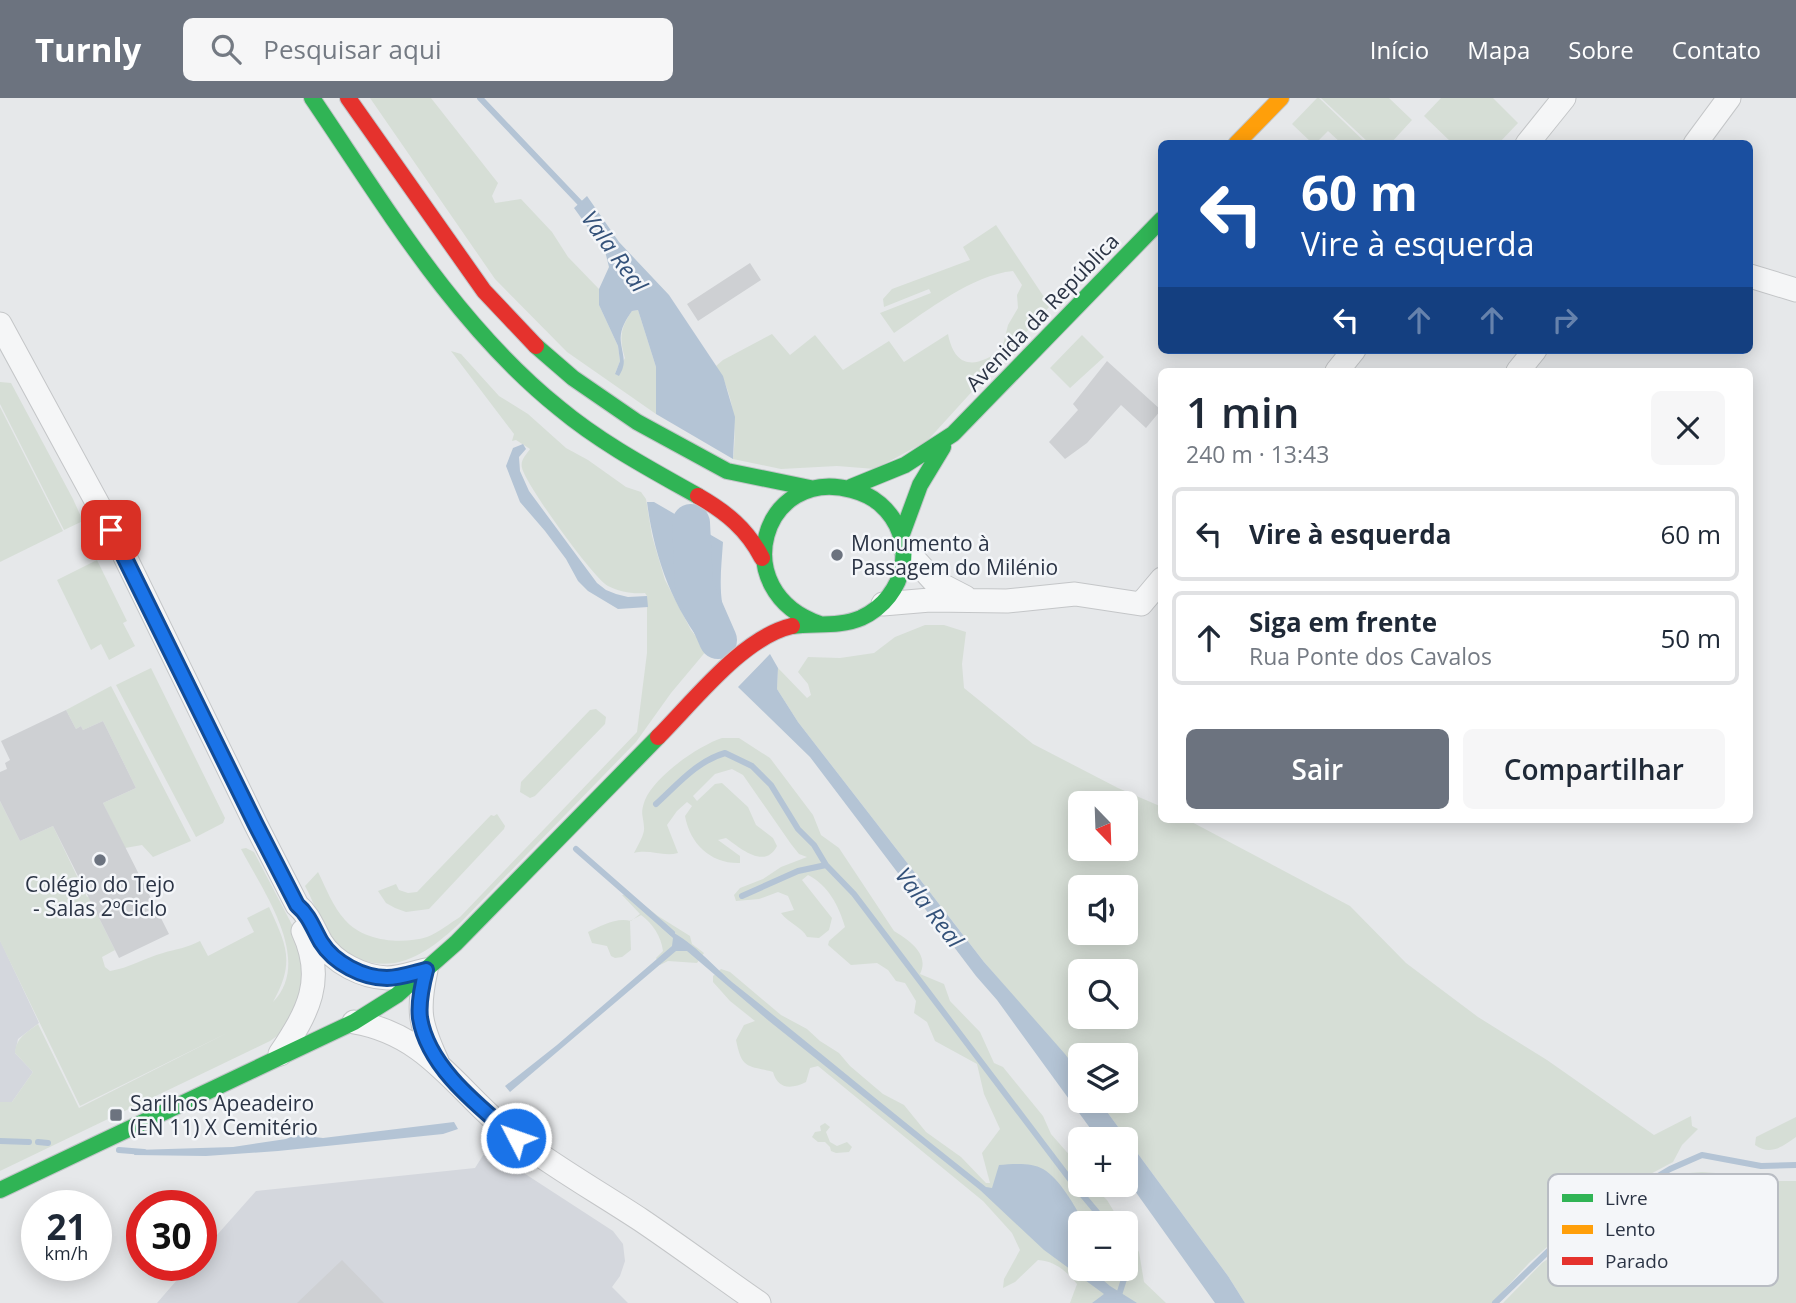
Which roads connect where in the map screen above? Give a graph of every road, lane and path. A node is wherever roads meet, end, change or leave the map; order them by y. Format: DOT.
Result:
graph roads {
  1 [pos="312,98"];
  2 [pos="348,98"];
  3 [pos="1281,98"];
  4 [pos="1564,98"];
  5 [pos="1729,98"];
  6 [pos="1240,140"];
  7 [pos="1530,140"];
  8 [pos="1698,140"];
  9 [pos="1158,223"];
  10 [pos="1753,277"];
  11 [pos="1796,290"];
  12 [pos="2,332"];
  13 [pos="1351,354"];
  14 [pos="1532,354"];
  15 [pos="1339,368"];
  16 [pos="1520,368"];
  17 [pos="953,433"];
  18 [pos="851,487"];
  19 [pos="810,488"];
  20 [pos="903,542"];
  21 [pos="762,558"];
  22 [pos="767,581"];
  23 [pos="1158,584"];
  24 [pos="978,601"];
  25 [pos="764,602"];
  26 [pos="883,604"];
  27 [pos="757,623"];
  28 [pos="820,624"];
  29 [pos="747,647"];
  30 [pos="297,905"];
  31 [pos="426,970"];
  32 [pos="354,1023"];
  33 [pos="276,1059"];
  34 [pos="437,1061"];
  35 [pos="0,1190"];
  36 [pos="759,1303"];
  1 -- 21 [label="main road"];
  2 -- 19 [label="main road"];
  3 -- 6 [label="main road"];
  4 -- 7 [label="street"];
  5 -- 8 [label="street"];
  9 -- 17 [label="main road, Avenida da República"];
  10 -- 11 [label="street"];
  12 -- 30 [label="street"];
  13 -- 15 [label="street"];
  14 -- 16 [label="street"];
  17 -- 18 [label="main road, Avenida da República"];
  17 -- 20 [label="main road, Avenida da República"];
  18 -- 19 [label="main road"];
  18 -- 20 [label="main road"];
  19 -- 21 [label="main road"];
  20 -- 24 [label="street"];
  20 -- 26 [label="main road"];
  21 -- 22 [label="main road"];
  22 -- 25 [label="main road"];
  22 -- 28 [label="main road"];
  23 -- 24 [label="street"];
  24 -- 26 [label="street"];
  26 -- 28 [label="main road"];
  27 -- 29 [label="main road"];
  28 -- 29 [label="main road"];
  29 -- 31 [label="main road"];
  30 -- 31 [label="street"];
  30 -- 33 [label="street"];
  31 -- 32 [label="main road"];
  31 -- 34 [label="street"];
  32 -- 33 [label="main road"];
  32 -- 34 [label="street"];
  33 -- 35 [label="main road"];
  34 -- 36 [label="street"];
}
